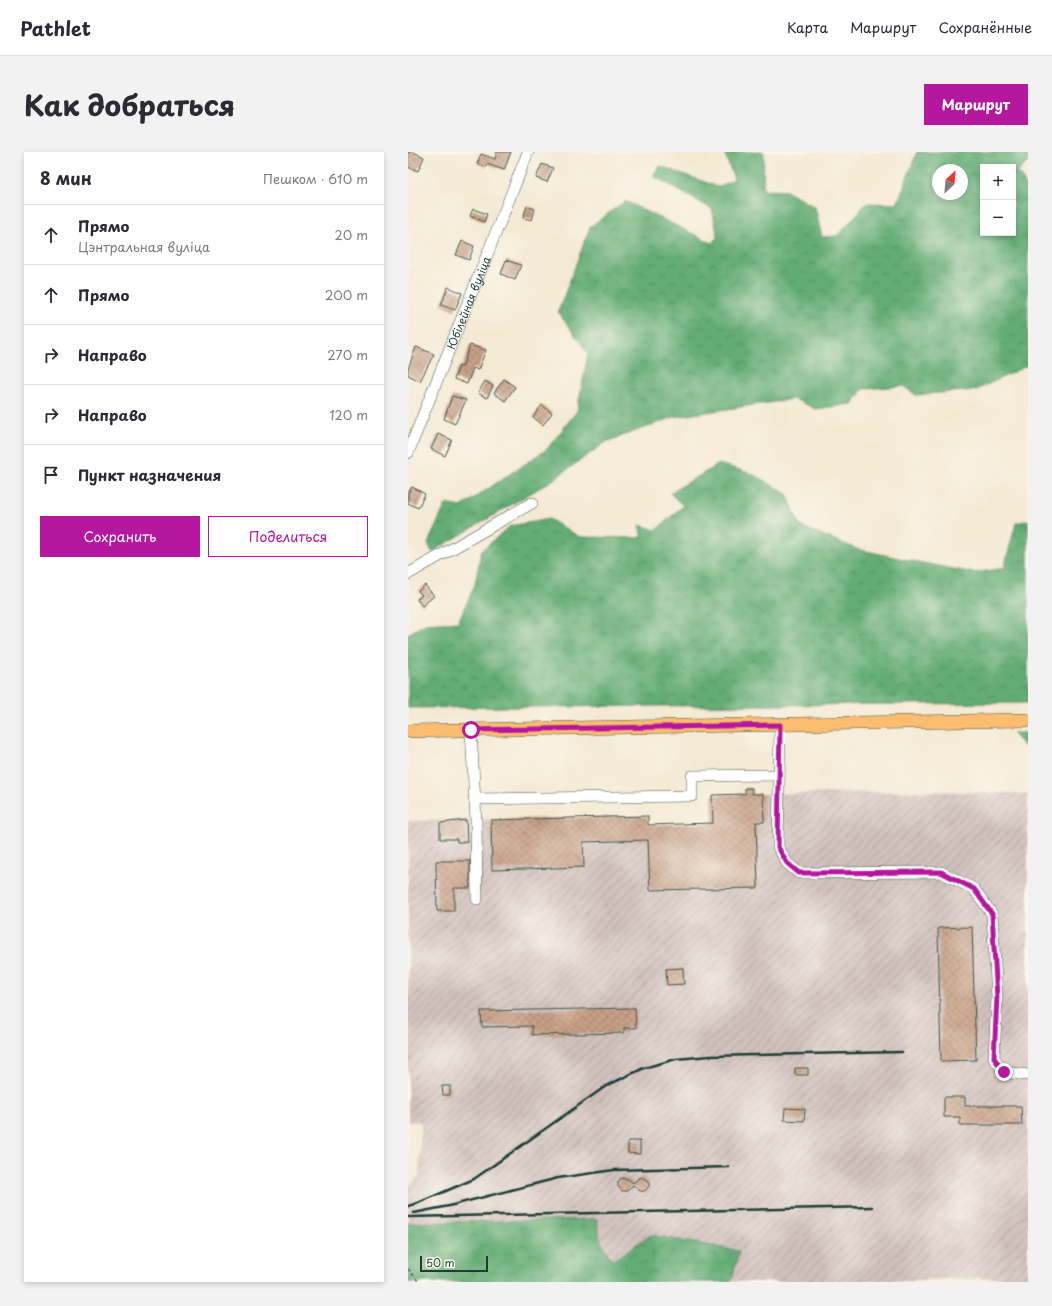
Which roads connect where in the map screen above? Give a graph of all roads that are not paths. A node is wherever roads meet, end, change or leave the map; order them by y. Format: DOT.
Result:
graph roads {
  1 [pos="528,152"];
  2 [pos="408,453"];
  3 [pos="532,503"];
  4 [pos="411,569"];
  5 [pos="1028,720"];
  6 [pos="780,725"];
  7 [pos="471,730"];
  8 [pos="408,732"];
  9 [pos="778,775"];
  10 [pos="474,800"];
  11 [pos="477,899"];
  12 [pos="1028,1075"];
  1 -- 2 [label="street, Юбілейная вуліца"];
  3 -- 4 [label="street"];
  5 -- 6 [label="main road"];
  6 -- 7 [label="main road"];
  6 -- 9 [label="street"];
  7 -- 8 [label="main road"];
  7 -- 10 [label="street"];
  9 -- 10 [label="street"];
  9 -- 12 [label="street"];
  10 -- 11 [label="street"];
}
